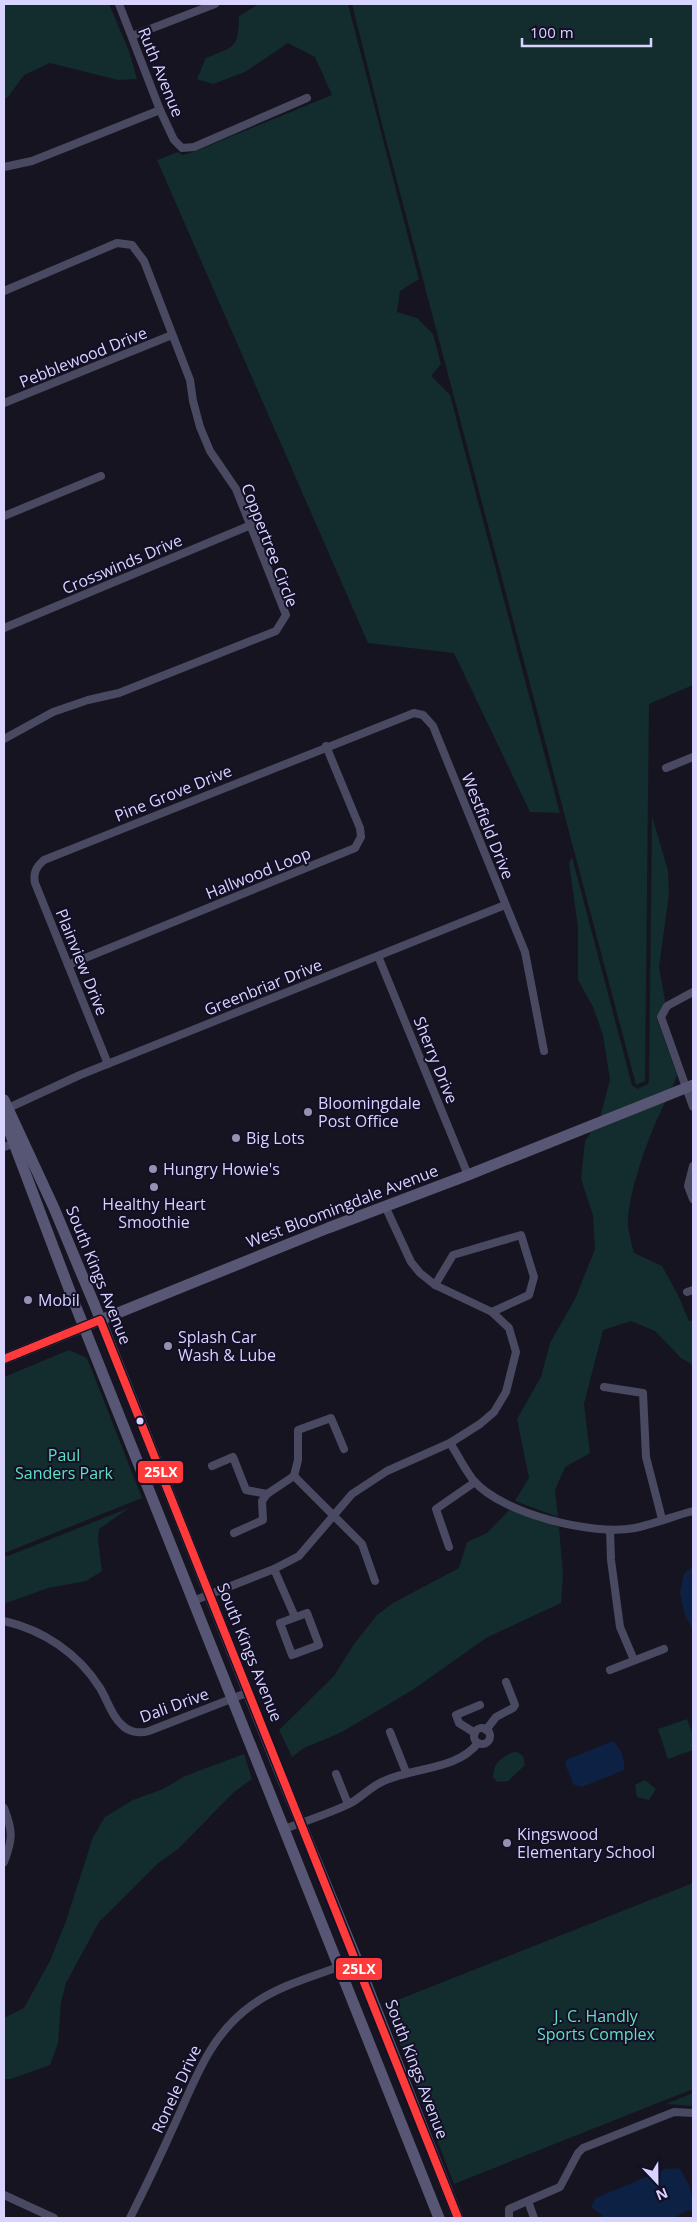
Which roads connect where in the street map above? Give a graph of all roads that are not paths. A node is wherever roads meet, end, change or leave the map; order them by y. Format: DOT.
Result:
graph roads {
  1 [pos="119,4"];
  2 [pos="214,4"];
  3 [pos="132,36"];
  4 [pos="307,98"];
  5 [pos="160,110"];
  6 [pos="4,167"];
  7 [pos="4,291"];
  8 [pos="172,335"];
  9 [pos="4,404"];
  10 [pos="101,476"];
  11 [pos="4,516"];
  12 [pos="251,525"];
  13 [pos="4,628"];
  14 [pos="4,739"];
  15 [pos="326,746"];
  16 [pos="693,756"];
  17 [pos="666,768"];
  18 [pos="35,870"];
  19 [pos="505,905"];
  20 [pos="378,956"];
  21 [pos="68,964"];
  22 [pos="693,992"];
  23 [pos="544,1051"];
  24 [pos="108,1064"];
  25 [pos="689,1086"];
  26 [pos="5,1107"];
  27 [pos="693,1107"];
  28 [pos="13,1143"];
  29 [pos="693,1166"];
  30 [pos="468,1175"];
  31 [pos="693,1199"];
  32 [pos="385,1206"];
  33 [pos="435,1285"];
  34 [pos="492,1312"];
  35 [pos="100,1320"];
  36 [pos="84,1326"];
  37 [pos="4,1359"];
  38 [pos="604,1387"];
  39 [pos="450,1442"];
  40 [pos="344,1449"];
  41 [pos="212,1466"];
  42 [pos="294,1476"];
  43 [pos="475,1482"];
  44 [pos="267,1494"];
  45 [pos="693,1511"];
  46 [pos="333,1514"];
  47 [pos="662,1519"];
  48 [pos="610,1530"];
  49 [pos="234,1533"];
  50 [pos="449,1547"];
  51 [pos="274,1569"];
  52 [pos="376,1581"];
  53 [pos="210,1595"];
  54 [pos="194,1601"];
  55 [pos="295,1617"];
  56 [pos="4,1621"];
  57 [pos="664,1649"];
  58 [pos="634,1660"];
  59 [pos="610,1670"];
  60 [pos="506,1682"];
  61 [pos="248,1692"];
  62 [pos="233,1698"];
  63 [pos="480,1705"];
  64 [pos="486,1730"];
  65 [pos="390,1732"];
  66 [pos="475,1733"];
  67 [pos="478,1743"];
  68 [pos="406,1772"];
  69 [pos="336,1774"];
  70 [pos="348,1804"];
  71 [pos="4,1808"];
  72 [pos="301,1823"];
  73 [pos="284,1829"];
  74 [pos="4,1862"];
  75 [pos="357,1960"];
  76 [pos="340,1967"];
  77 [pos="693,2113"];
  78 [pos="4,2195"];
  79 [pos="528,2201"];
  80 [pos="54,2218"];
  81 [pos="130,2218"];
  82 [pos="439,2218"];
  83 [pos="458,2218"];
  84 [pos="509,2218"];
  85 [pos="534,2218"];
  1 -- 3 [label="street, Ruth Avenue"];
  2 -- 3 [label="street"];
  3 -- 5 [label="street, Ruth Avenue"];
  4 -- 5 [label="street, Ruth Avenue"];
  5 -- 6 [label="street"];
  7 -- 8 [label="street, Coppertree Circle"];
  8 -- 9 [label="street, Pebblewood Drive"];
  8 -- 12 [label="street, Coppertree Circle"];
  10 -- 11 [label="street"];
  12 -- 13 [label="street, Crosswinds Drive"];
  12 -- 14 [label="street, Coppertree Circle"];
  15 -- 18 [label="street, Pine Grove Drive"];
  15 -- 19 [label="street, Westfield Drive"];
  15 -- 21 [label="street, Hallwood Loop"];
  16 -- 17 [label="street"];
  18 -- 21 [label="street, Plainview Drive"];
  19 -- 20 [label="street, Greenbriar Drive"];
  19 -- 23 [label="street, Westfield Drive"];
  20 -- 24 [label="street, Greenbriar Drive"];
  20 -- 30 [label="street, Sherry Drive"];
  21 -- 24 [label="street, Plainview Drive"];
  22 -- 25 [label="street"];
  24 -- 26 [label="street, Greenbriar Drive"];
  25 -- 27 [label="street"];
  25 -- 30 [label="main road, West Bloomingdale Avenue"];
  26 -- 28 [label="main road, South Kings Avenue"];
  28 -- 35 [label="main road, South Kings Avenue"];
  28 -- 36 [label="main road, South Kings Avenue"];
  29 -- 31 [label="street"];
  30 -- 32 [label="main road, West Bloomingdale Avenue"];
  32 -- 33 [label="street"];
  32 -- 35 [label="main road, West Bloomingdale Avenue"];
  33 -- 34 [label="street"];
  33 -- 34 [label="street"];
  34 -- 39 [label="street"];
  35 -- 36 [label="main road, West Bloomingdale Avenue"];
  35 -- 53 [label="main road, South Kings Avenue"];
  36 -- 37 [label="main road, West Bloomingdale Avenue"];
  36 -- 54 [label="main road, South Kings Avenue"];
  38 -- 47 [label="street"];
  39 -- 43 [label="street"];
  39 -- 46 [label="street"];
  40 -- 42 [label="street"];
  41 -- 44 [label="street"];
  42 -- 44 [label="street"];
  42 -- 46 [label="street"];
  43 -- 48 [label="street"];
  43 -- 50 [label="street"];
  44 -- 49 [label="street"];
  45 -- 47 [label="street"];
  46 -- 51 [label="street"];
  46 -- 52 [label="street"];
  47 -- 48 [label="street"];
  48 -- 58 [label="street"];
  51 -- 53 [label="street"];
  51 -- 55 [label="street"];
  53 -- 54 [label="street"];
  53 -- 61 [label="main road, South Kings Avenue"];
  54 -- 62 [label="main road, South Kings Avenue"];
  55 -- 55 [label="street"];
  56 -- 62 [label="street, Dali Drive"];
  57 -- 58 [label="street"];
  58 -- 59 [label="street"];
  60 -- 64 [label="street"];
  61 -- 62 [label="street, Dali Drive"];
  61 -- 72 [label="main road, South Kings Avenue"];
  62 -- 73 [label="main road, South Kings Avenue"];
  63 -- 66 [label="street"];
  64 -- 66 [label="street"];
  64 -- 67 [label="street"];
  65 -- 68 [label="street"];
  66 -- 67 [label="street"];
  67 -- 68 [label="street"];
  68 -- 70 [label="street"];
  69 -- 70 [label="street"];
  70 -- 72 [label="street"];
  71 -- 74 [label="street"];
  72 -- 73 [label="street"];
  72 -- 75 [label="main road, South Kings Avenue"];
  73 -- 76 [label="main road, South Kings Avenue"];
  75 -- 76 [label="street, Ronele Drive"];
  75 -- 83 [label="main road, South Kings Avenue"];
  76 -- 81 [label="street, Ronele Drive"];
  76 -- 82 [label="main road, South Kings Avenue"];
  77 -- 79 [label="street"];
  78 -- 80 [label="street"];
  79 -- 84 [label="street"];
  79 -- 85 [label="street"];
}
